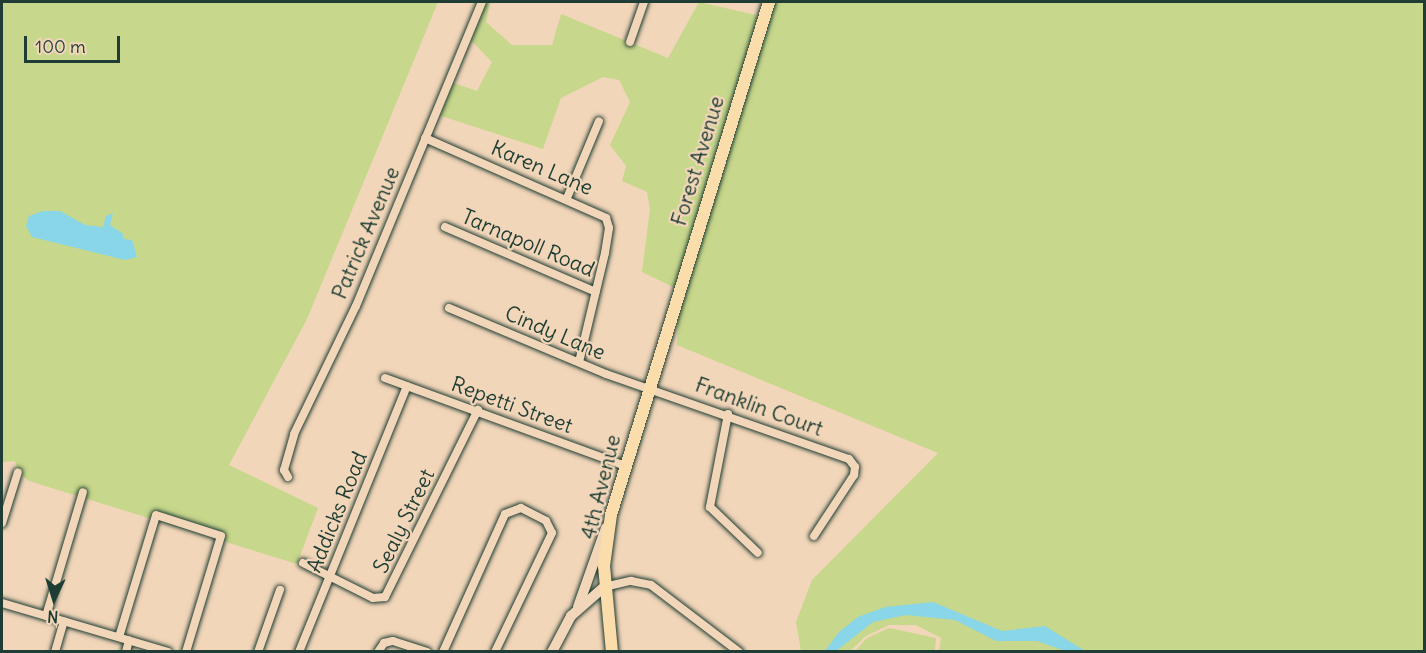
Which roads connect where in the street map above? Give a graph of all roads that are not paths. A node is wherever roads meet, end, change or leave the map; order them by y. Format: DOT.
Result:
graph roads {
  1 [pos="482,2"];
  2 [pos="644,2"];
  3 [pos="769,2"];
  4 [pos="630,42"];
  5 [pos="599,121"];
  6 [pos="425,138"];
  7 [pos="567,198"];
  8 [pos="445,227"];
  9 [pos="596,292"];
  10 [pos="449,308"];
  11 [pos="579,362"];
  12 [pos="385,378"];
  13 [pos="407,386"];
  14 [pos="649,386"];
  15 [pos="477,410"];
  16 [pos="728,414"];
  17 [pos="625,466"];
  18 [pos="18,472"];
  19 [pos="288,477"];
  20 [pos="83,492"];
  21 [pos="611,515"];
  22 [pos="2,523"];
  23 [pos="814,536"];
  24 [pos="758,553"];
  25 [pos="303,563"];
  26 [pos="332,576"];
  27 [pos="604,587"];
  28 [pos="280,590"];
  29 [pos="2,603"];
  30 [pos="578,607"];
  31 [pos="46,616"];
  32 [pos="64,621"];
  33 [pos="119,637"];
  34 [pos="129,640"];
  35 [pos="55,651"];
  36 [pos="126,651"];
  37 [pos="168,651"];
  38 [pos="186,651"];
  39 [pos="258,651"];
  40 [pos="299,651"];
  41 [pos="378,651"];
  42 [pos="427,651"];
  43 [pos="443,651"];
  44 [pos="495,651"];
  45 [pos="552,651"];
  46 [pos="612,651"];
  47 [pos="739,651"];
  1 -- 6 [label="street, Patrick Avenue"];
  2 -- 4 [label="street"];
  3 -- 14 [label="main road, Forest Avenue"];
  5 -- 7 [label="street"];
  6 -- 7 [label="street, Karen Lane"];
  6 -- 19 [label="street, Patrick Avenue"];
  7 -- 9 [label="street, Karen Lane"];
  8 -- 9 [label="street, Tarnapoll Road"];
  9 -- 11 [label="street, Karen Lane"];
  10 -- 11 [label="street, Cindy Lane"];
  11 -- 14 [label="street, Cindy Lane"];
  12 -- 13 [label="street, Repetti Street"];
  13 -- 15 [label="street, Repetti Street"];
  13 -- 26 [label="street, Addicks Road"];
  14 -- 16 [label="street, Franklin Court"];
  14 -- 17 [label="main road, 4th Avenue"];
  15 -- 17 [label="street, Repetti Street"];
  15 -- 26 [label="street, Sealy Street"];
  16 -- 23 [label="street, Franklin Court"];
  16 -- 24 [label="street"];
  17 -- 21 [label="main road, 4th Avenue"];
  18 -- 22 [label="street"];
  20 -- 31 [label="street"];
  21 -- 27 [label="main road, 4th Avenue"];
  21 -- 30 [label="main road"];
  25 -- 26 [label="street, Sealy Street"];
  26 -- 40 [label="street, Addicks Road"];
  27 -- 30 [label="main road"];
  27 -- 46 [label="main road"];
  27 -- 47 [label="street"];
  28 -- 39 [label="street"];
  29 -- 31 [label="street"];
  30 -- 45 [label="main road"];
  31 -- 32 [label="street"];
  32 -- 33 [label="street"];
  32 -- 35 [label="street"];
  33 -- 34 [label="street"];
  33 -- 38 [label="street"];
  34 -- 36 [label="street"];
  34 -- 37 [label="street"];
  41 -- 42 [label="street"];
  43 -- 44 [label="street"];
}
